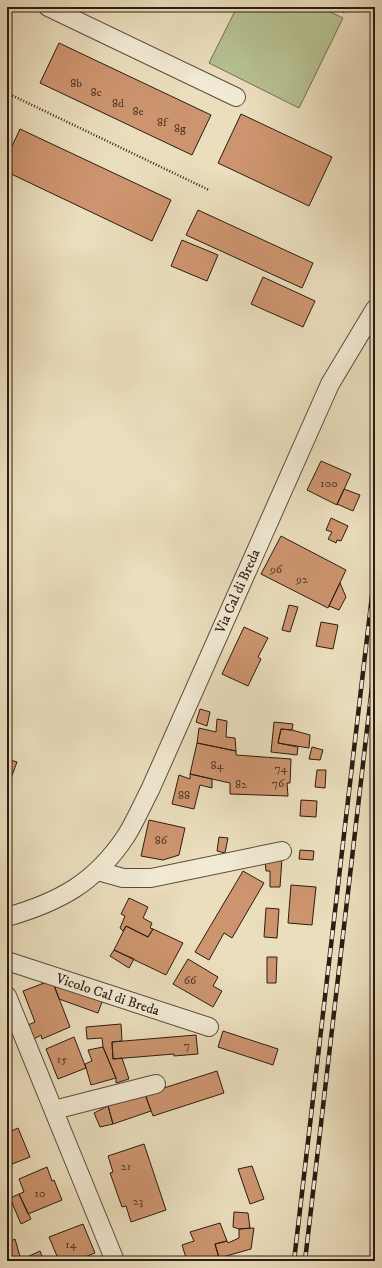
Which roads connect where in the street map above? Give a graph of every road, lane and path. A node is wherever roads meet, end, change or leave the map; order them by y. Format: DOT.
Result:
graph roads {
  1 [pos="48,7"];
  2 [pos="332,7"];
  3 [pos="346,14"];
  4 [pos="7,93"];
  5 [pos="236,97"];
  6 [pos="209,190"];
  7 [pos="375,309"];
  8 [pos="282,851"];
  9 [pos="98,872"];
  10 [pos="7,917"];
  11 [pos="7,961"];
  12 [pos="7,996"];
  13 [pos="209,1027"];
  14 [pos="156,1084"];
  15 [pos="54,1110"];
  16 [pos="115,1261"];
  1 -- 5 [label="street"];
  2 -- 3 [label="path"];
  4 -- 6 [label="path"];
  7 -- 9 [label="street, Via Cal di Breda"];
  8 -- 9 [label="street"];
  9 -- 10 [label="street, Via Cal di Breda"];
  11 -- 13 [label="street, Vicolo Cal di Breda"];
  12 -- 15 [label="street"];
  14 -- 15 [label="street"];
  15 -- 16 [label="street"];
}
